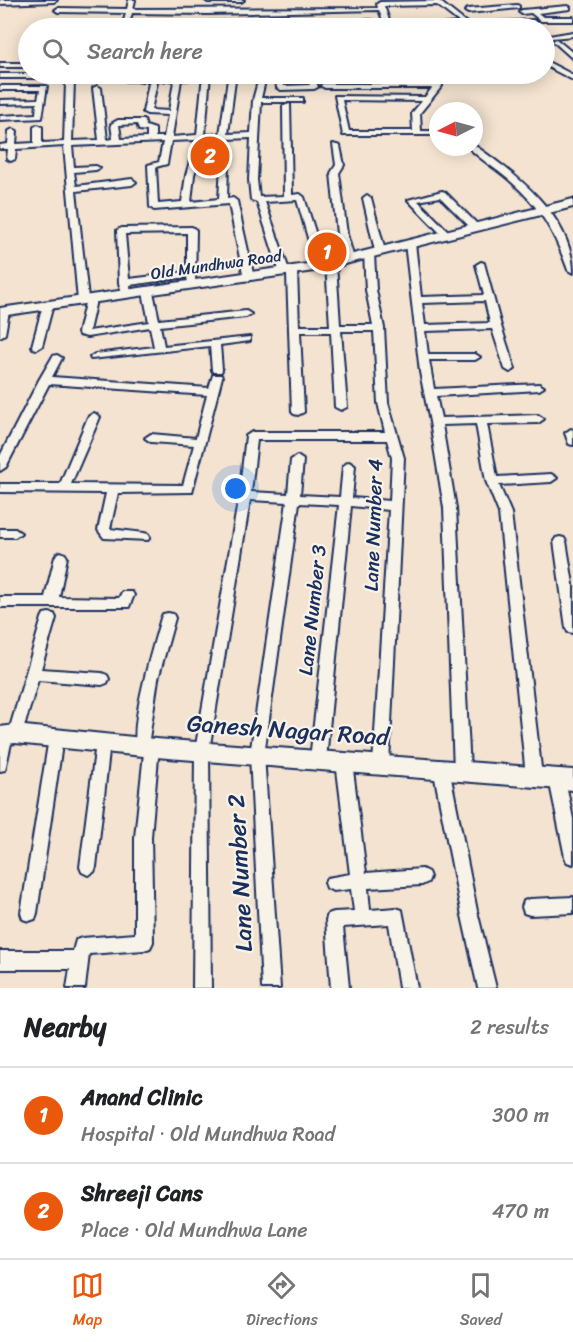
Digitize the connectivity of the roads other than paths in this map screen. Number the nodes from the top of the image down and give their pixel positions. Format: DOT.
graph roads {
  1 [pos="27,0"];
  2 [pos="54,0"];
  3 [pos="132,0"];
  4 [pos="182,0"];
  5 [pos="208,0"];
  6 [pos="242,0"];
  7 [pos="511,0"];
  8 [pos="557,0"];
  9 [pos="4,1"];
  10 [pos="520,9"];
  11 [pos="58,10"];
  12 [pos="89,10"];
  13 [pos="129,10"];
  14 [pos="570,10"];
  15 [pos="468,11"];
  16 [pos="531,11"];
  17 [pos="4,12"];
  18 [pos="180,12"];
  19 [pos="207,12"];
  20 [pos="85,18"];
  21 [pos="127,18"];
  22 [pos="207,18"];
  23 [pos="379,18"];
  24 [pos="385,18"];
  25 [pos="457,18"];
  26 [pos="528,18"];
  27 [pos="540,18"];
  28 [pos="555,19"];
  29 [pos="573,20"];
  30 [pos="555,22"];
  31 [pos="573,34"];
  32 [pos="555,38"];
  33 [pos="555,40"];
  34 [pos="555,42"];
  35 [pos="573,45"];
  36 [pos="573,57"];
  37 [pos="0,65"];
  38 [pos="18,65"];
  39 [pos="555,68"];
  40 [pos="0,76"];
  41 [pos="18,76"];
  42 [pos="573,78"];
  43 [pos="70,84"];
  44 [pos="156,84"];
  45 [pos="177,84"];
  46 [pos="205,84"];
  47 [pos="231,84"];
  48 [pos="261,84"];
  49 [pos="325,86"];
  50 [pos="438,86"];
  51 [pos="0,88"];
  52 [pos="97,88"];
  53 [pos="327,97"];
  54 [pos="339,97"];
  55 [pos="429,99"];
  56 [pos="257,100"];
  57 [pos="300,100"];
  58 [pos="40,101"];
  59 [pos="0,102"];
  60 [pos="287,105"];
  61 [pos="172,112"];
  62 [pos="0,118"];
  63 [pos="38,127"];
  64 [pos="13,131"];
  65 [pos="417,133"];
  66 [pos="429,133"];
  67 [pos="256,135"];
  68 [pos="201,136"];
  69 [pos="224,136"];
  70 [pos="167,138"];
  71 [pos="151,139"];
  72 [pos="117,140"];
  73 [pos="103,141"];
  74 [pos="68,142"];
  75 [pos="38,144"];
  76 [pos="12,146"];
  77 [pos="336,146"];
  78 [pos="0,147"];
  79 [pos="483,156"];
  80 [pos="11,159"];
  81 [pos="225,165"];
  82 [pos="96,168"];
  83 [pos="69,170"];
  84 [pos="132,182"];
  85 [pos="72,189"];
  86 [pos="288,198"];
  87 [pos="367,198"];
  88 [pos="260,200"];
  89 [pos="228,201"];
  90 [pos="573,203"];
  91 [pos="186,205"];
  92 [pos="544,209"];
  93 [pos="474,226"];
  94 [pos="446,234"];
  95 [pos="410,243"];
  96 [pos="374,252"];
  97 [pos="349,259"];
  98 [pos="326,265"];
  99 [pos="481,265"];
  100 [pos="573,270"];
  101 [pos="288,272"];
  102 [pos="249,278"];
  103 [pos="192,280"];
  104 [pos="125,289"];
  105 [pos="148,292"];
  106 [pos="490,298"];
  107 [pos="87,300"];
  108 [pos="418,300"];
  109 [pos="48,305"];
  110 [pos="2,312"];
  111 [pos="246,314"];
  112 [pos="153,324"];
  113 [pos="496,327"];
  114 [pos="379,328"];
  115 [pos="422,328"];
  116 [pos="294,329"];
  117 [pos="335,329"];
  118 [pos="0,334"];
  119 [pos="246,339"];
  120 [pos="215,342"];
  121 [pos="37,346"];
  122 [pos="160,349"];
  123 [pos="95,357"];
  124 [pos="424,357"];
  125 [pos="475,357"];
  126 [pos="57,358"];
  127 [pos="510,369"];
  128 [pos="44,380"];
  129 [pos="539,387"];
  130 [pos="212,392"];
  131 [pos="430,393"];
  132 [pos="341,407"];
  133 [pos="298,412"];
  134 [pos="94,417"];
  135 [pos="538,418"];
  136 [pos="481,421"];
  137 [pos="436,422"];
  138 [pos="392,436"];
  139 [pos="151,438"];
  140 [pos="200,442"];
  141 [pos="297,460"];
  142 [pos="349,466"];
  143 [pos="0,468"];
  144 [pos="551,478"];
  145 [pos="492,481"];
  146 [pos="0,488"];
  147 [pos="64,488"];
  148 [pos="113,489"];
  149 [pos="245,496"];
  150 [pos="294,499"];
  151 [pos="345,501"];
  152 [pos="395,506"];
  153 [pos="0,533"];
  154 [pos="15,533"];
  155 [pos="144,537"];
  156 [pos="560,541"];
  157 [pos="61,556"];
  158 [pos="127,595"];
  159 [pos="0,602"];
  160 [pos="51,602"];
  161 [pos="49,618"];
  162 [pos="168,618"];
  163 [pos="573,628"];
  164 [pos="32,674"];
  165 [pos="102,679"];
  166 [pos="7,735"];
  167 [pos="56,738"];
  168 [pos="103,743"];
  169 [pos="148,747"];
  170 [pos="202,752"];
  171 [pos="257,755"];
  172 [pos="318,759"];
  173 [pos="344,762"];
  174 [pos="381,764"];
  175 [pos="0,765"];
  176 [pos="452,769"];
  177 [pos="534,777"];
  178 [pos="565,779"];
  179 [pos="573,857"];
  180 [pos="88,867"];
  181 [pos="422,877"];
  182 [pos="359,880"];
  183 [pos="333,883"];
  184 [pos="573,905"];
  185 [pos="530,907"];
  186 [pos="29,913"];
  187 [pos="363,918"];
  188 [pos="0,960"];
  189 [pos="81,960"];
  190 [pos="76,988"];
  191 [pos="202,988"];
  192 [pos="271,988"];
  193 [pos="340,988"];
  194 [pos="408,988"];
  195 [pos="487,988"];
  1 -- 2 [label="street"];
  1 -- 9 [label="street"];
  3 -- 13 [label="street"];
  4 -- 18 [label="street"];
  5 -- 6 [label="street"];
  5 -- 19 [label="street"];
  7 -- 10 [label="street"];
  8 -- 14 [label="street"];
  9 -- 17 [label="street"];
  10 -- 15 [label="street"];
  10 -- 16 [label="street"];
  10 -- 26 [label="street"];
  11 -- 12 [label="street"];
  12 -- 13 [label="street"];
  12 -- 20 [label="street"];
  13 -- 18 [label="street"];
  13 -- 21 [label="street"];
  14 -- 16 [label="street"];
  16 -- 27 [label="street"];
  18 -- 19 [label="street"];
  19 -- 22 [label="street"];
  19 -- 23 [label="street"];
  24 -- 25 [label="street"];
  28 -- 29 [label="street"];
  29 -- 30 [label="street"];
  31 -- 32 [label="street"];
  33 -- 35 [label="street"];
  34 -- 36 [label="street"];
  37 -- 38 [label="street"];
  39 -- 42 [label="street"];
  40 -- 41 [label="street"];
  43 -- 74 [label="street"];
  44 -- 61 [label="street"];
  45 -- 61 [label="street"];
  46 -- 68 [label="street"];
  47 -- 69 [label="street"];
  48 -- 56 [label="street"];
  49 -- 50 [label="street"];
  50 -- 55 [label="street"];
  51 -- 58 [label="street"];
  52 -- 73 [label="street"];
  53 -- 54 [label="street"];
  54 -- 55 [label="street"];
  54 -- 65 [label="street"];
  55 -- 65 [label="street"];
  56 -- 57 [label="street"];
  56 -- 67 [label="street"];
  58 -- 59 [label="street"];
  58 -- 62 [label="street"];
  60 -- 86 [label="street"];
  61 -- 70 [label="street"];
  63 -- 75 [label="street"];
  64 -- 76 [label="street"];
  65 -- 66 [label="street"];
  67 -- 69 [label="street"];
  67 -- 88 [label="street"];
  68 -- 69 [label="street"];
  68 -- 70 [label="street"];
  68 -- 91 [label="street"];
  70 -- 71 [label="street"];
  70 -- 91 [label="street"];
  71 -- 72 [label="street"];
  71 -- 72 [label="street"];
  72 -- 73 [label="street"];
  73 -- 74 [label="street"];
  74 -- 75 [label="street"];
  74 -- 83 [label="street"];
  75 -- 76 [label="street"];
  76 -- 78 [label="street"];
  76 -- 80 [label="street"];
  77 -- 97 [label="street"];
  79 -- 92 [label="street"];
  81 -- 89 [label="street"];
  82 -- 83 [label="street"];
  83 -- 85 [label="street"];
  84 -- 85 [label="street"];
  85 -- 107 [label="street"];
  86 -- 88 [label="street"];
  86 -- 98 [label="street"];
  87 -- 96 [label="street, Lane Number 4"];
  88 -- 101 [label="street"];
  89 -- 91 [label="street"];
  89 -- 102 [label="street"];
  90 -- 92 [label="street, Old Mundhwa Road"];
  92 -- 93 [label="street, Old Mundhwa Road"];
  92 -- 100 [label="street"];
  93 -- 94 [label="street, Old Mundhwa Road"];
  93 -- 94 [label="street"];
  94 -- 95 [label="street, Old Mundhwa Road"];
  95 -- 96 [label="street, Old Mundhwa Road"];
  95 -- 108 [label="street"];
  96 -- 97 [label="street, Old Mundhwa Road"];
  96 -- 114 [label="street, Lane Number 4"];
  97 -- 98 [label="street, Old Mundhwa Road"];
  98 -- 101 [label="street, Old Mundhwa Road"];
  98 -- 117 [label="street"];
  99 -- 106 [label="street"];
  101 -- 102 [label="street, Old Mundhwa Road"];
  101 -- 116 [label="street"];
  102 -- 103 [label="street, Old Mundhwa Road"];
  103 -- 104 [label="street"];
  103 -- 104 [label="street"];
  103 -- 105 [label="street, Old Mundhwa Road"];
  104 -- 105 [label="street, Old Mundhwa Road"];
  104 -- 107 [label="street, Old Mundhwa Road"];
  105 -- 112 [label="street"];
  106 -- 108 [label="street"];
  106 -- 113 [label="street"];
  107 -- 109 [label="street, Old Mundhwa Road"];
  107 -- 112 [label="street"];
  108 -- 115 [label="street"];
  109 -- 110 [label="street, Old Mundhwa Road"];
  109 -- 121 [label="street"];
  110 -- 118 [label="street"];
  111 -- 112 [label="street"];
  112 -- 122 [label="street"];
  113 -- 115 [label="street"];
  113 -- 127 [label="street"];
  114 -- 117 [label="street"];
  114 -- 138 [label="street, Lane Number 4"];
  115 -- 124 [label="street"];
  116 -- 117 [label="street"];
  116 -- 133 [label="street"];
  117 -- 132 [label="street"];
  119 -- 120 [label="street"];
  120 -- 122 [label="street"];
  120 -- 130 [label="street"];
  122 -- 123 [label="street"];
  124 -- 125 [label="street"];
  124 -- 131 [label="street"];
  126 -- 128 [label="street"];
  128 -- 130 [label="street"];
  128 -- 143 [label="street"];
  129 -- 131 [label="street"];
  130 -- 140 [label="street"];
  131 -- 137 [label="street"];
  134 -- 147 [label="street"];
  135 -- 136 [label="street"];
  136 -- 137 [label="street"];
  136 -- 145 [label="street"];
  137 -- 176 [label="street"];
  138 -- 149 [label="street"];
  138 -- 152 [label="street, Lane Number 4"];
  139 -- 140 [label="street"];
  140 -- 148 [label="street"];
  141 -- 150 [label="street, Lane Number 2"];
  142 -- 151 [label="street, Lane Number 3"];
  144 -- 145 [label="street"];
  145 -- 177 [label="street"];
  146 -- 147 [label="street"];
  147 -- 148 [label="street"];
  148 -- 155 [label="street"];
  149 -- 150 [label="street"];
  149 -- 170 [label="street"];
  150 -- 151 [label="street"];
  150 -- 171 [label="street, Lane Number 2"];
  151 -- 152 [label="street"];
  151 -- 172 [label="street, Lane Number 3"];
  152 -- 174 [label="street, Lane Number 4"];
  153 -- 154 [label="street"];
  156 -- 163 [label="street"];
  157 -- 160 [label="street"];
  158 -- 160 [label="street"];
  159 -- 160 [label="street"];
  161 -- 164 [label="street"];
  162 -- 169 [label="street"];
  164 -- 165 [label="street"];
  164 -- 166 [label="street"];
  166 -- 167 [label="street, Ganesh Nagar Road"];
  166 -- 175 [label="street"];
  167 -- 168 [label="street, Ganesh Nagar Road"];
  167 -- 186 [label="street"];
  168 -- 169 [label="street, Ganesh Nagar Road"];
  168 -- 180 [label="street"];
  169 -- 170 [label="street, Ganesh Nagar Road"];
  169 -- 189 [label="street"];
  170 -- 171 [label="street, Ganesh Nagar Road"];
  170 -- 191 [label="street"];
  171 -- 172 [label="street, Ganesh Nagar Road"];
  171 -- 192 [label="street, Lane Number 2"];
  172 -- 173 [label="street, Ganesh Nagar Road"];
  173 -- 174 [label="street, Ganesh Nagar Road"];
  173 -- 182 [label="street"];
  174 -- 176 [label="street, Ganesh Nagar Road"];
  176 -- 177 [label="street, Ganesh Nagar Road"];
  176 -- 195 [label="street"];
  177 -- 178 [label="street, Ganesh Nagar Road"];
  178 -- 179 [label="street"];
  181 -- 182 [label="street"];
  182 -- 183 [label="street"];
  182 -- 187 [label="street"];
  184 -- 185 [label="street"];
  187 -- 193 [label="street"];
  187 -- 194 [label="street"];
  188 -- 189 [label="street"];
  189 -- 190 [label="street"];
}
